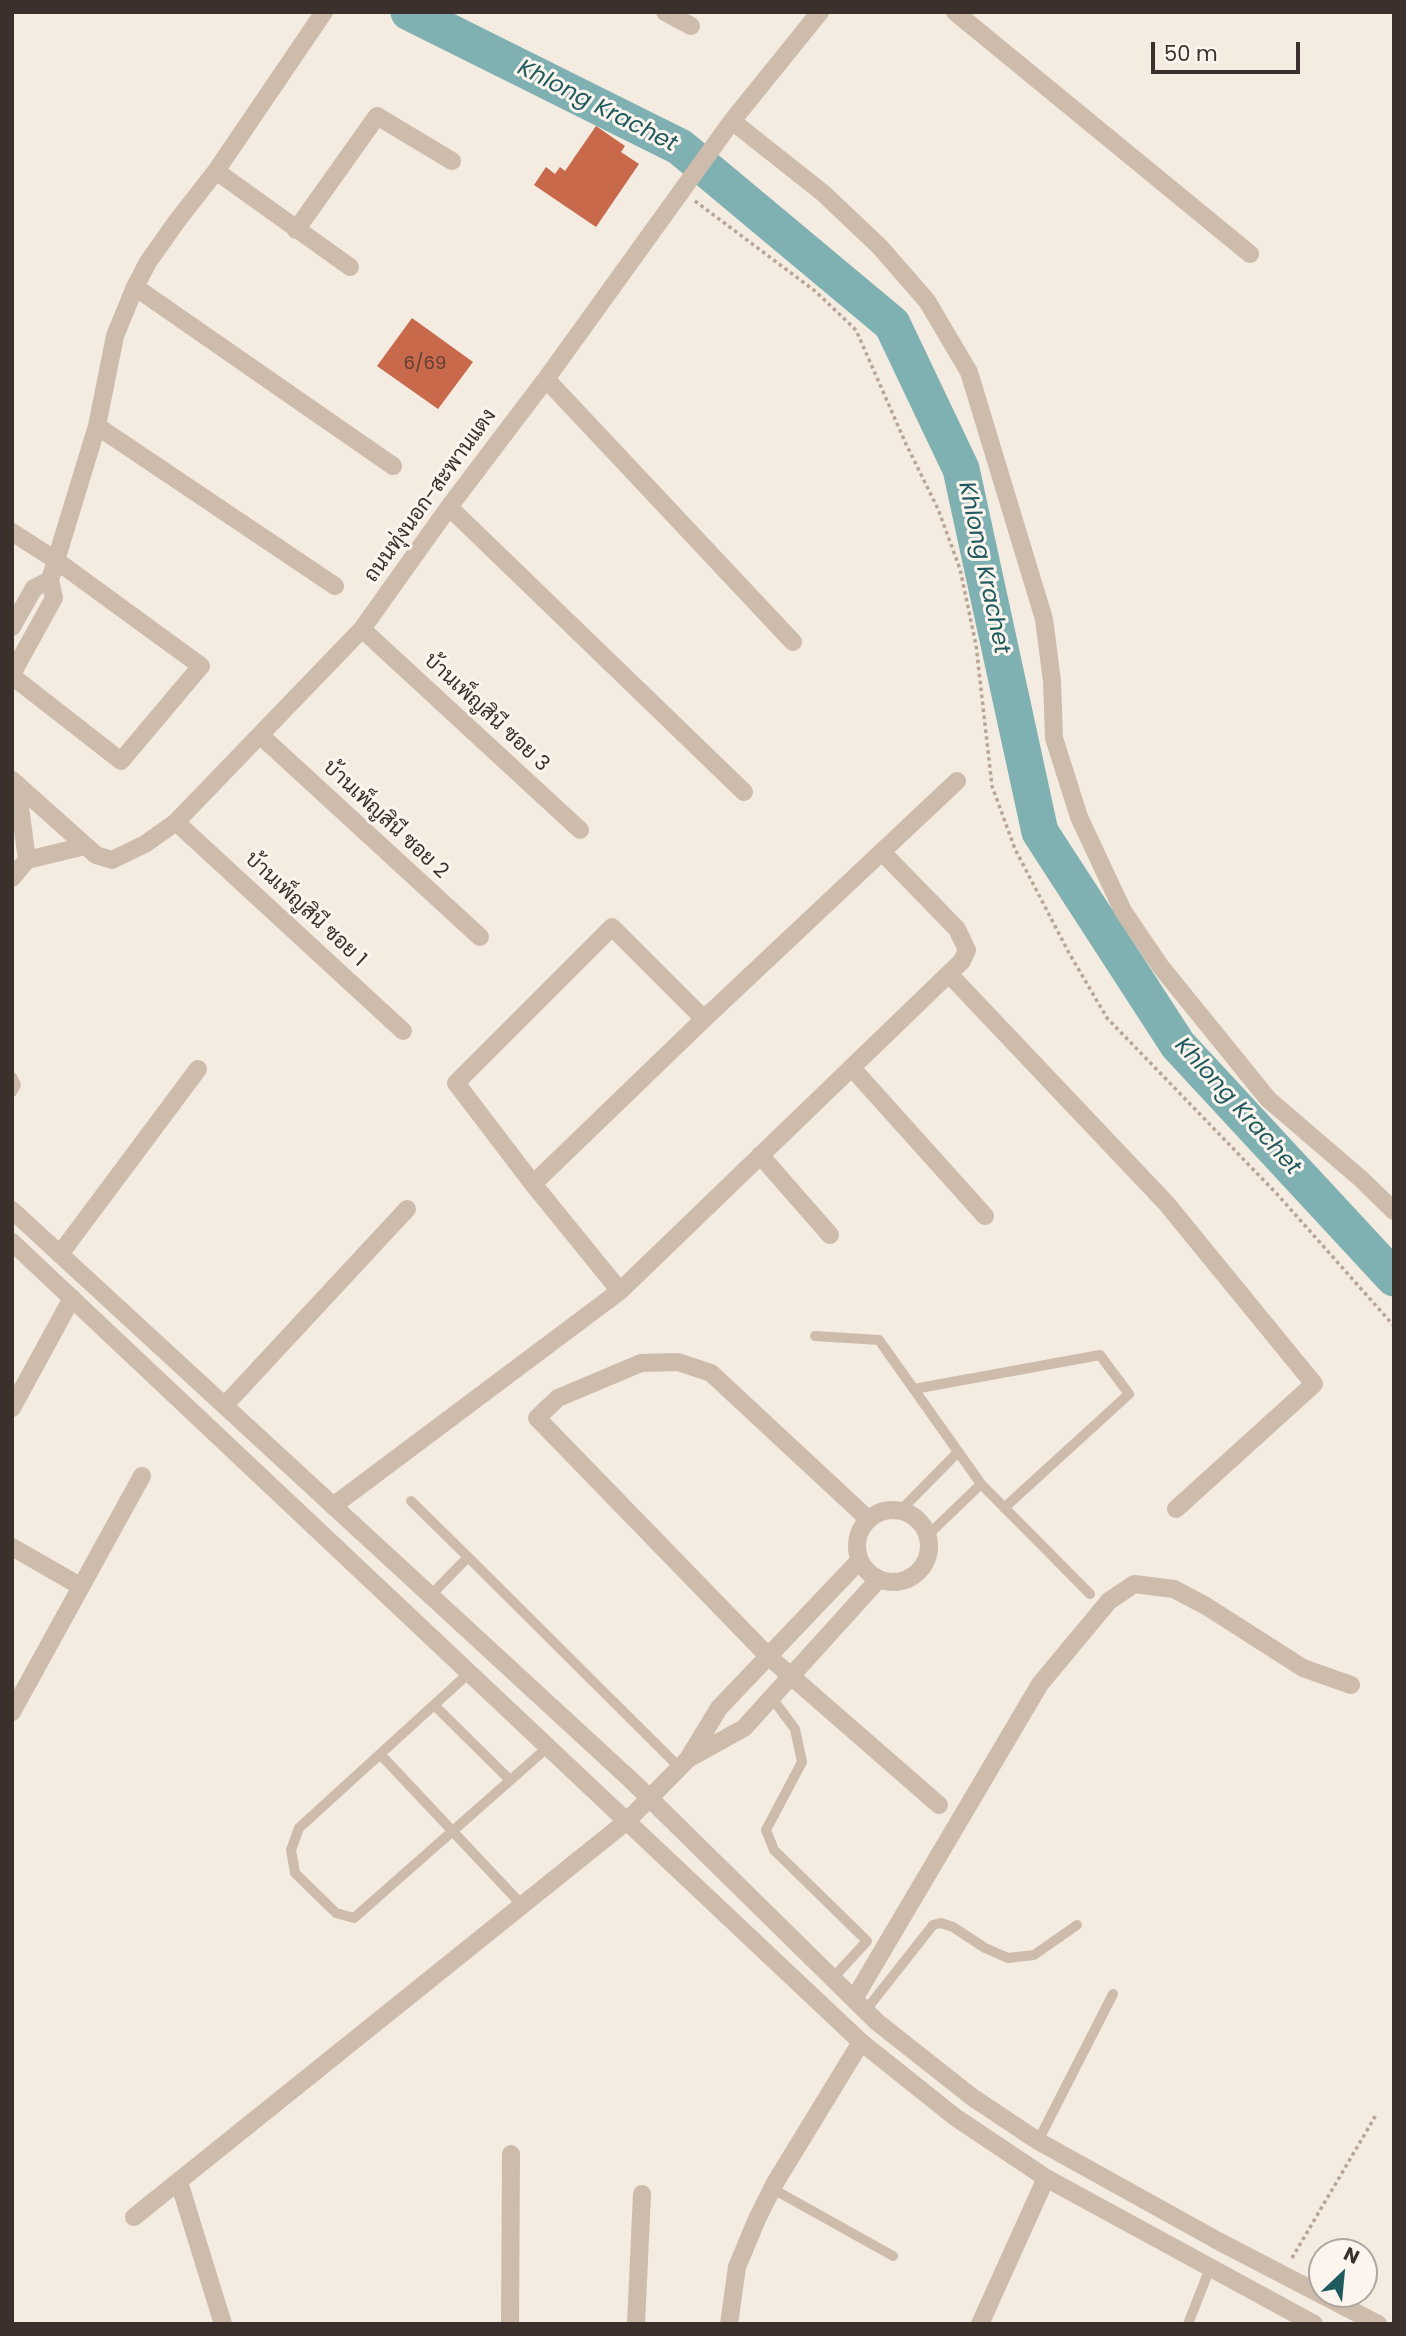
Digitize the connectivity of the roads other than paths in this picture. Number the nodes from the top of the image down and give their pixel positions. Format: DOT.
graph roads {
  1 [pos="324,12"];
  2 [pos="665,12"];
  3 [pos="820,12"];
  4 [pos="955,12"];
  5 [pos="691,26"];
  6 [pos="727,128"];
  7 [pos="452,161"];
  8 [pos="216,172"];
  9 [pos="296,230"];
  10 [pos="1250,254"];
  11 [pos="350,267"];
  12 [pos="135,287"];
  13 [pos="546,379"];
  14 [pos="97,426"];
  15 [pos="393,466"];
  16 [pos="449,507"];
  17 [pos="12,532"];
  18 [pos="57,561"];
  19 [pos="50,580"];
  20 [pos="335,586"];
  21 [pos="12,627"];
  22 [pos="362,629"];
  23 [pos="793,642"];
  24 [pos="12,675"];
  25 [pos="260,735"];
  26 [pos="957,781"];
  27 [pos="15,782"];
  28 [pos="744,792"];
  29 [pos="176,822"];
  30 [pos="580,830"];
  31 [pos="85,846"];
  32 [pos="882,852"];
  33 [pos="27,860"];
  34 [pos="12,878"];
  35 [pos="480,937"];
  36 [pos="949,974"];
  37 [pos="704,1019"];
  38 [pos="403,1031"];
  39 [pos="852,1068"];
  40 [pos="198,1069"];
  41 [pos="12,1077"];
  42 [pos="12,1092"];
  43 [pos="760,1155"];
  44 [pos="533,1184"];
  45 [pos="407,1209"];
  46 [pos="12,1210"];
  47 [pos="1394,1211"];
  48 [pos="985,1216"];
  49 [pos="830,1235"];
  50 [pos="12,1242"];
  51 [pos="60,1254"];
  52 [pos="620,1291"];
  53 [pos="72,1298"];
  54 [pos="815,1336"];
  55 [pos="914,1389"];
  56 [pos="225,1405"];
  57 [pos="12,1408"];
  58 [pos="958,1452"];
  59 [pos="142,1476"];
  60 [pos="981,1484"];
  61 [pos="411,1501"];
  62 [pos="333,1506"];
  63 [pos="1004,1508"];
  64 [pos="1176,1509"];
  65 [pos="901,1510"];
  66 [pos="868,1519"];
  67 [pos="928,1535"];
  68 [pos="12,1547"];
  69 [pos="468,1558"];
  70 [pos="859,1561"];
  71 [pos="878,1580"];
  72 [pos="80,1586"];
  73 [pos="1090,1594"];
  74 [pos="430,1596"];
  75 [pos="768,1656"];
  76 [pos="469,1673"];
  77 [pos="792,1676"];
  78 [pos="1351,1685"];
  79 [pos="772,1698"];
  80 [pos="434,1705"];
  81 [pos="12,1712"];
  82 [pos="548,1747"];
  83 [pos="380,1754"];
  84 [pos="683,1763"];
  85 [pos="510,1780"];
  86 [pos="650,1798"];
  87 [pos="939,1805"];
  88 [pos="627,1821"];
  89 [pos="452,1831"];
  90 [pos="522,1905"];
  91 [pos="1077,1925"];
  92 [pos="833,1978"];
  93 [pos="1114,1994"];
  94 [pos="860,2004"];
  95 [pos="861,2042"];
  96 [pos="1038,2141"];
  97 [pos="510,2154"];
  98 [pos="1046,2178"];
  99 [pos="178,2182"];
  100 [pos="773,2189"];
  101 [pos="642,2193"];
  102 [pos="134,2217"];
  103 [pos="1226,2245"];
  104 [pos="893,2256"];
  105 [pos="1212,2269"];
  106 [pos="223,2324"];
  107 [pos="510,2324"];
  108 [pos="636,2324"];
  109 [pos="729,2324"];
  110 [pos="980,2324"];
  111 [pos="1188,2324"];
  112 [pos="1314,2324"];
  113 [pos="1378,2324"];
  1 -- 8 [label="street"];
  2 -- 5 [label="street"];
  3 -- 6 [label="street, ถนนทุ่งนอก-สะพานแตง"];
  4 -- 10 [label="street"];
  6 -- 13 [label="street, ถนนทุ่งนอก-สะพานแตง"];
  6 -- 47 [label="street"];
  7 -- 9 [label="street"];
  8 -- 9 [label="street"];
  8 -- 12 [label="street"];
  9 -- 11 [label="street"];
  12 -- 14 [label="street"];
  12 -- 15 [label="street"];
  13 -- 16 [label="street, ถนนทุ่งนอก-สะพานแตง"];
  13 -- 23 [label="street"];
  14 -- 18 [label="street"];
  14 -- 20 [label="street"];
  16 -- 22 [label="street, ถนนทุ่งนอก-สะพานแตง"];
  16 -- 28 [label="street"];
  17 -- 18 [label="street"];
  18 -- 19 [label="street"];
  18 -- 24 [label="street"];
  19 -- 21 [label="street"];
  19 -- 24 [label="street"];
  22 -- 25 [label="street, ถนนทุ่งนอก-สะพานแตง"];
  22 -- 30 [label="street, บ้านเพ็ญสินี ซอย 3"];
  25 -- 29 [label="street, ถนนทุ่งนอก-สะพานแตง"];
  25 -- 35 [label="street, บ้านเพ็ญสินี ซอย 2"];
  26 -- 32 [label="street"];
  27 -- 31 [label="street, ถนนทุ่งนอก-สะพานแตง"];
  27 -- 33 [label="street"];
  29 -- 31 [label="street, ถนนทุ่งนอก-สะพานแตง"];
  29 -- 38 [label="street, บ้านเพ็ญสินี ซอย 1"];
  31 -- 33 [label="street"];
  32 -- 36 [label="street"];
  32 -- 37 [label="street"];
  33 -- 34 [label="street"];
  36 -- 39 [label="street"];
  36 -- 64 [label="street"];
  37 -- 44 [label="street"];
  37 -- 44 [label="street"];
  39 -- 43 [label="street"];
  39 -- 48 [label="street"];
  40 -- 51 [label="street"];
  41 -- 42 [label="lane"];
  43 -- 49 [label="street"];
  43 -- 52 [label="street"];
  44 -- 52 [label="street"];
  45 -- 56 [label="street"];
  46 -- 51 [label="street"];
  50 -- 53 [label="street"];
  51 -- 56 [label="street"];
  52 -- 62 [label="street"];
  53 -- 57 [label="street"];
  53 -- 76 [label="street"];
  54 -- 55 [label="lane"];
  55 -- 58 [label="lane"];
  55 -- 63 [label="lane"];
  56 -- 62 [label="street"];
  58 -- 60 [label="lane"];
  58 -- 65 [label="lane"];
  59 -- 72 [label="street"];
  60 -- 63 [label="lane"];
  60 -- 67 [label="lane"];
  61 -- 69 [label="lane"];
  62 -- 74 [label="street"];
  63 -- 73 [label="lane"];
  65 -- 66 [label="street"];
  65 -- 67 [label="street"];
  66 -- 70 [label="street"];
  66 -- 75 [label="street"];
  67 -- 71 [label="street"];
  68 -- 72 [label="street"];
  69 -- 74 [label="lane"];
  69 -- 84 [label="lane"];
  70 -- 71 [label="street"];
  70 -- 75 [label="street"];
  71 -- 77 [label="street"];
  72 -- 81 [label="street"];
  74 -- 86 [label="street"];
  75 -- 77 [label="street"];
  75 -- 84 [label="street"];
  76 -- 80 [label="lane"];
  76 -- 82 [label="street"];
  77 -- 79 [label="street"];
  77 -- 87 [label="street"];
  78 -- 94 [label="street"];
  79 -- 84 [label="street"];
  79 -- 92 [label="lane"];
  80 -- 83 [label="lane"];
  80 -- 85 [label="lane"];
  82 -- 85 [label="lane"];
  82 -- 88 [label="street"];
  83 -- 89 [label="lane"];
  83 -- 89 [label="lane"];
  84 -- 86 [label="street"];
  85 -- 89 [label="lane"];
  86 -- 88 [label="street"];
  86 -- 92 [label="street"];
  88 -- 90 [label="street"];
  88 -- 95 [label="street"];
  89 -- 90 [label="lane"];
  90 -- 99 [label="street"];
  91 -- 94 [label="lane"];
  92 -- 94 [label="street"];
  93 -- 96 [label="lane"];
  94 -- 96 [label="street"];
  95 -- 98 [label="street"];
  95 -- 100 [label="street"];
  96 -- 103 [label="street"];
  97 -- 107 [label="street"];
  98 -- 105 [label="street"];
  98 -- 110 [label="street"];
  99 -- 102 [label="street"];
  99 -- 106 [label="street"];
  100 -- 104 [label="lane"];
  100 -- 109 [label="street"];
  101 -- 108 [label="street"];
  103 -- 105 [label="street"];
  103 -- 113 [label="street"];
  105 -- 111 [label="lane"];
  105 -- 112 [label="street"];
}
